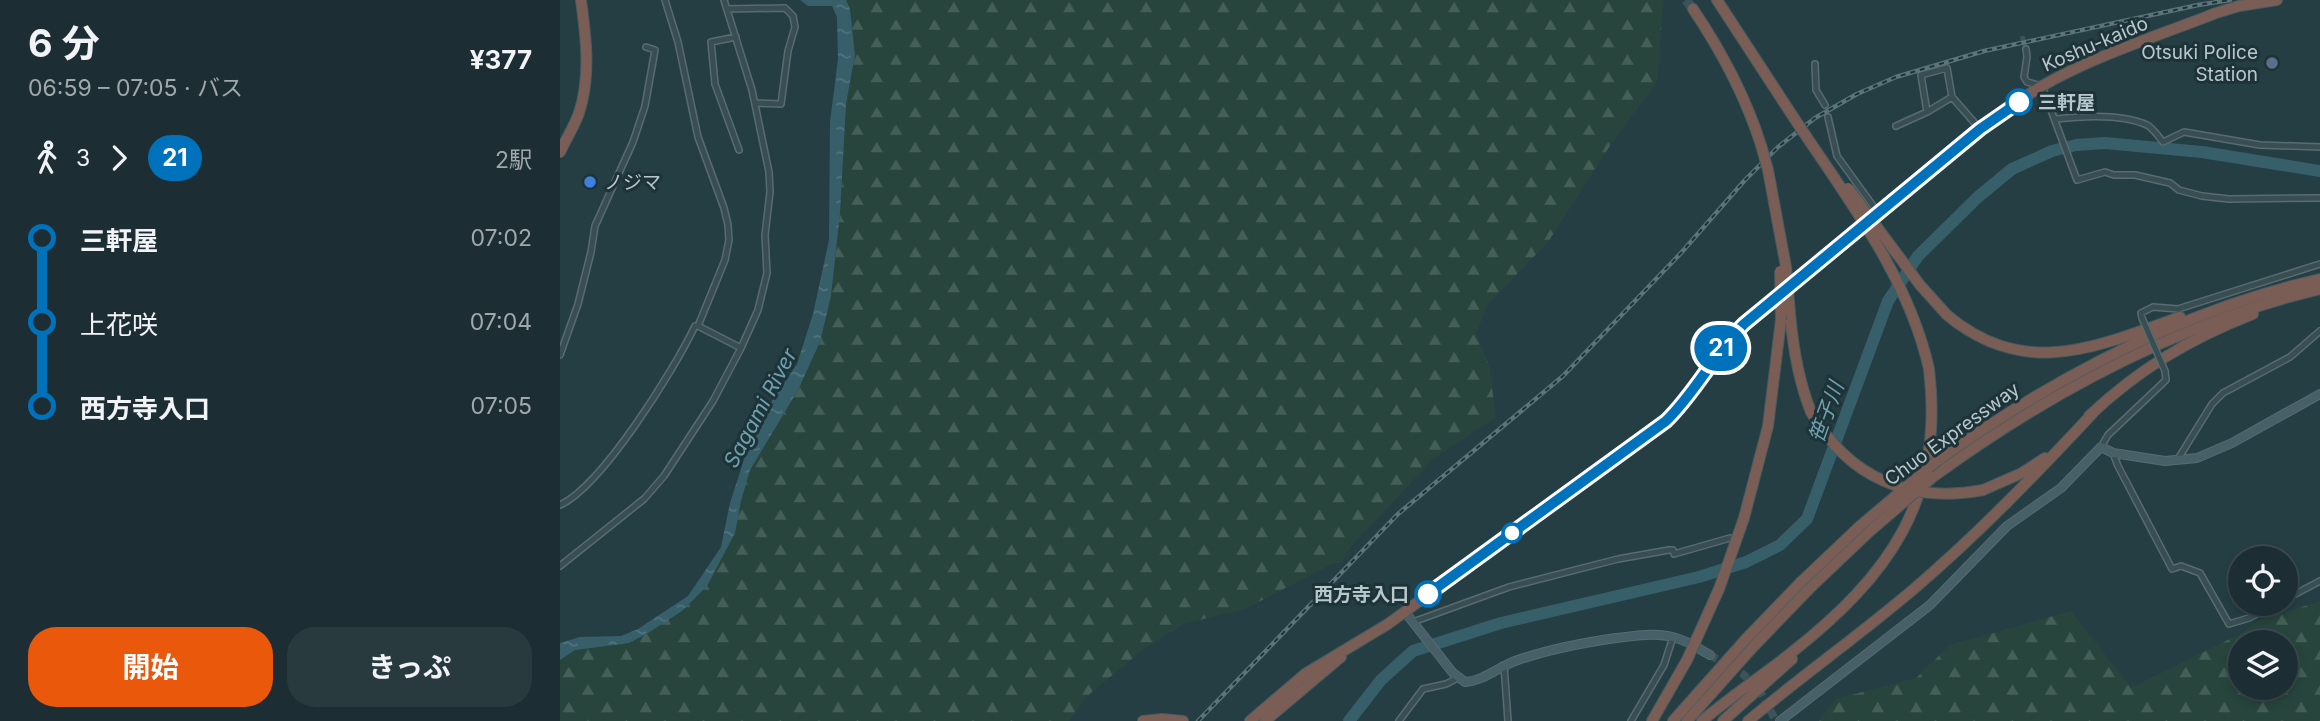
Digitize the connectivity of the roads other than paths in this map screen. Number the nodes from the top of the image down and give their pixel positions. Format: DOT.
graph roads {
  1 [pos="581,0"];
  2 [pos="665,0"];
  3 [pos="724,0"];
  4 [pos="1717,0"];
  5 [pos="2277,0"];
  6 [pos="727,9"];
  7 [pos="1693,9"];
  8 [pos="736,37"];
  9 [pos="646,47"];
  10 [pos="2026,49"];
  11 [pos="1815,64"];
  12 [pos="2042,86"];
  13 [pos="1952,97"];
  14 [pos="755,103"];
  15 [pos="1825,105"];
  16 [pos="1927,112"];
  17 [pos="1828,117"];
  18 [pos="1795,118"];
  19 [pos="2056,119"];
  20 [pos="1896,126"];
  21 [pos="1980,129"];
  22 [pos="2320,147"];
  23 [pos="739,150"];
  24 [pos="560,152"];
  25 [pos="2320,198"];
  26 [pos="1879,214"];
  27 [pos="2320,264"];
  28 [pos="1783,269"];
  29 [pos="2320,277"];
  30 [pos="2320,290"];
  31 [pos="698,326"];
  32 [pos="2320,331"];
  33 [pos="741,348"];
  34 [pos="560,355"];
  35 [pos="2320,394"];
  36 [pos="2093,413"];
  37 [pos="2101,447"];
  38 [pos="2113,453"];
  39 [pos="2177,461"];
  40 [pos="560,505"];
  41 [pos="1730,538"];
  42 [pos="560,566"];
  43 [pos="2320,581"];
  44 [pos="1867,584"];
  45 [pos="1805,586"];
  46 [pos="2298,593"];
  47 [pos="1405,612"];
  48 [pos="2253,616"];
  49 [pos="1413,622"];
  50 [pos="1673,637"];
  51 [pos="1367,638"];
  52 [pos="1710,655"];
  53 [pos="1504,665"];
  54 [pos="1455,676"];
  55 [pos="1300,691"];
  56 [pos="1183,720"];
  57 [pos="1250,720"];
  58 [pos="1143,721"];
  59 [pos="1265,721"];
  60 [pos="1271,721"];
  61 [pos="1399,721"];
  62 [pos="1508,721"];
  63 [pos="1631,721"];
  64 [pos="1652,721"];
  65 [pos="1672,721"];
  66 [pos="1686,721"];
  67 [pos="1702,721"];
  68 [pos="1723,721"];
  69 [pos="1748,721"];
  70 [pos="1780,721"];
  1 -- 24 [label="highway"];
  2 -- 31 [label="street"];
  3 -- 6 [label="street"];
  4 -- 18 [label="highway"];
  5 -- 12 [label="highway, Koshu-kaido"];
  6 -- 8 [label="street"];
  6 -- 14 [label="street"];
  7 -- 28 [label="highway, bridge"];
  8 -- 14 [label="street"];
  8 -- 23 [label="street"];
  9 -- 34 [label="street"];
  10 -- 12 [label="street"];
  11 -- 15 [label="street"];
  12 -- 19 [label="street"];
  12 -- 21 [label="highway, Koshu-kaido"];
  13 -- 16 [label="street"];
  13 -- 16 [label="street"];
  13 -- 21 [label="street"];
  14 -- 33 [label="street"];
  16 -- 20 [label="street"];
  17 -- 26 [label="street"];
  18 -- 29 [label="highway, bridge"];
  18 -- 44 [label="highway, bridge"];
  19 -- 22 [label="street"];
  19 -- 25 [label="street"];
  21 -- 26 [label="highway, Koshu-kaido"];
  26 -- 47 [label="highway, Koshu-kaido"];
  27 -- 37 [label="street, bridge"];
  28 -- 36 [label="highway, bridge"];
  28 -- 64 [label="highway, bridge"];
  29 -- 45 [label="highway, Chuo Expressway, bridge"];
  30 -- 36 [label="highway"];
  30 -- 45 [label="highway, Chuo Expressway, bridge"];
  31 -- 33 [label="street"];
  31 -- 40 [label="street"];
  32 -- 39 [label="street"];
  33 -- 42 [label="street"];
  35 -- 39 [label="street"];
  36 -- 69 [label="highway"];
  37 -- 38 [label="street"];
  37 -- 70 [label="street"];
  38 -- 39 [label="street"];
  38 -- 48 [label="street"];
  41 -- 49 [label="street"];
  43 -- 46 [label="street"];
  44 -- 67 [label="highway"];
  44 -- 68 [label="highway"];
  45 -- 65 [label="highway, Chuo Expressway"];
  45 -- 66 [label="highway, Chuo Expressway"];
  47 -- 49 [label="street"];
  47 -- 51 [label="highway, Koshu-kaido"];
  49 -- 54 [label="street"];
  50 -- 52 [label="street"];
  50 -- 53 [label="street"];
  50 -- 63 [label="street"];
  51 -- 55 [label="highway, Koshu-kaido"];
  51 -- 57 [label="highway, Koshu-kaido"];
  53 -- 54 [label="street"];
  53 -- 62 [label="street"];
  54 -- 61 [label="street"];
  55 -- 59 [label="highway, Koshu-kaido"];
  55 -- 60 [label="highway"];
  56 -- 58 [label="highway"];
}
